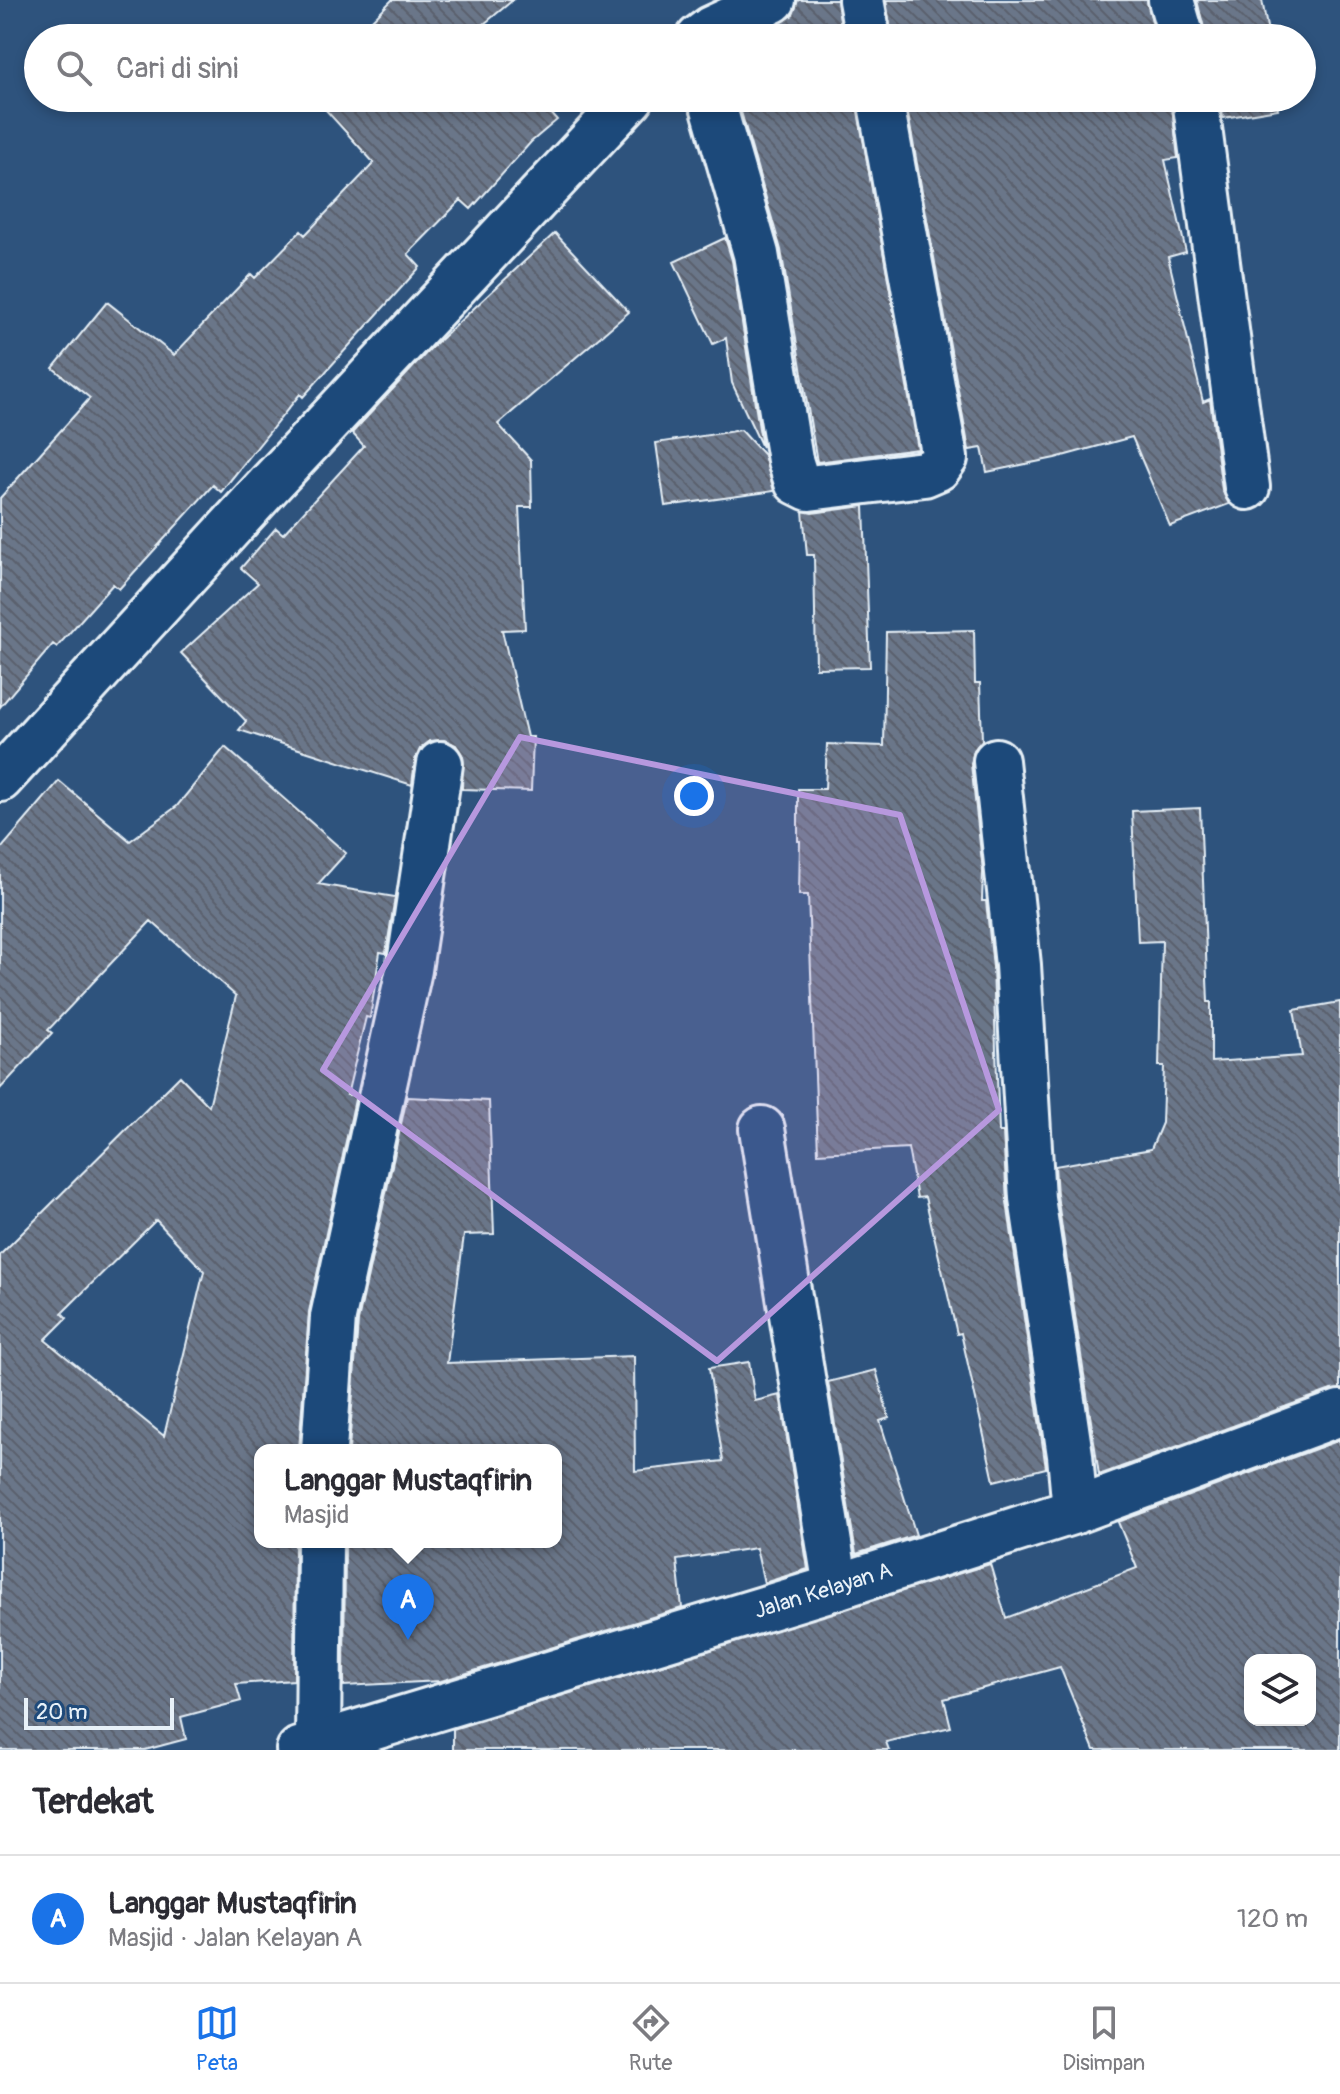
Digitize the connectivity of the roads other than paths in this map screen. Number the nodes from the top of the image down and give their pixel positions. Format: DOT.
graph roads {
  1 [pos="861,0"];
  2 [pos="1171,0"];
  3 [pos="749,4"];
  4 [pos="720,24"];
  5 [pos="865,24"];
  6 [pos="1178,24"];
  7 [pos="618,112"];
  8 [pos="715,112"];
  9 [pos="883,112"];
  10 [pos="1197,112"];
  11 [pos="1247,487"];
  12 [pos="996,761"];
  13 [pos="440,764"];
  14 [pos="0,779"];
  15 [pos="762,1129"];
  16 [pos="1340,1413"];
  17 [pos="324,1444"];
  18 [pos="1075,1511"];
  19 [pos="320,1548"];
  20 [pos="836,1587"];
  21 [pos="308,1746"];
  1 -- 5 [label="street"];
  2 -- 6 [label="street"];
  3 -- 4 [label="street"];
  7 -- 14 [label="street"];
  8 -- 9 [label="street"];
  10 -- 11 [label="street"];
  12 -- 18 [label="street"];
  13 -- 17 [label="street"];
  15 -- 20 [label="street"];
  16 -- 18 [label="street, Jalan Kelayan A"];
  18 -- 20 [label="street, Jalan Kelayan A"];
  19 -- 21 [label="street"];
  20 -- 21 [label="street, Jalan Kelayan A"];
}
